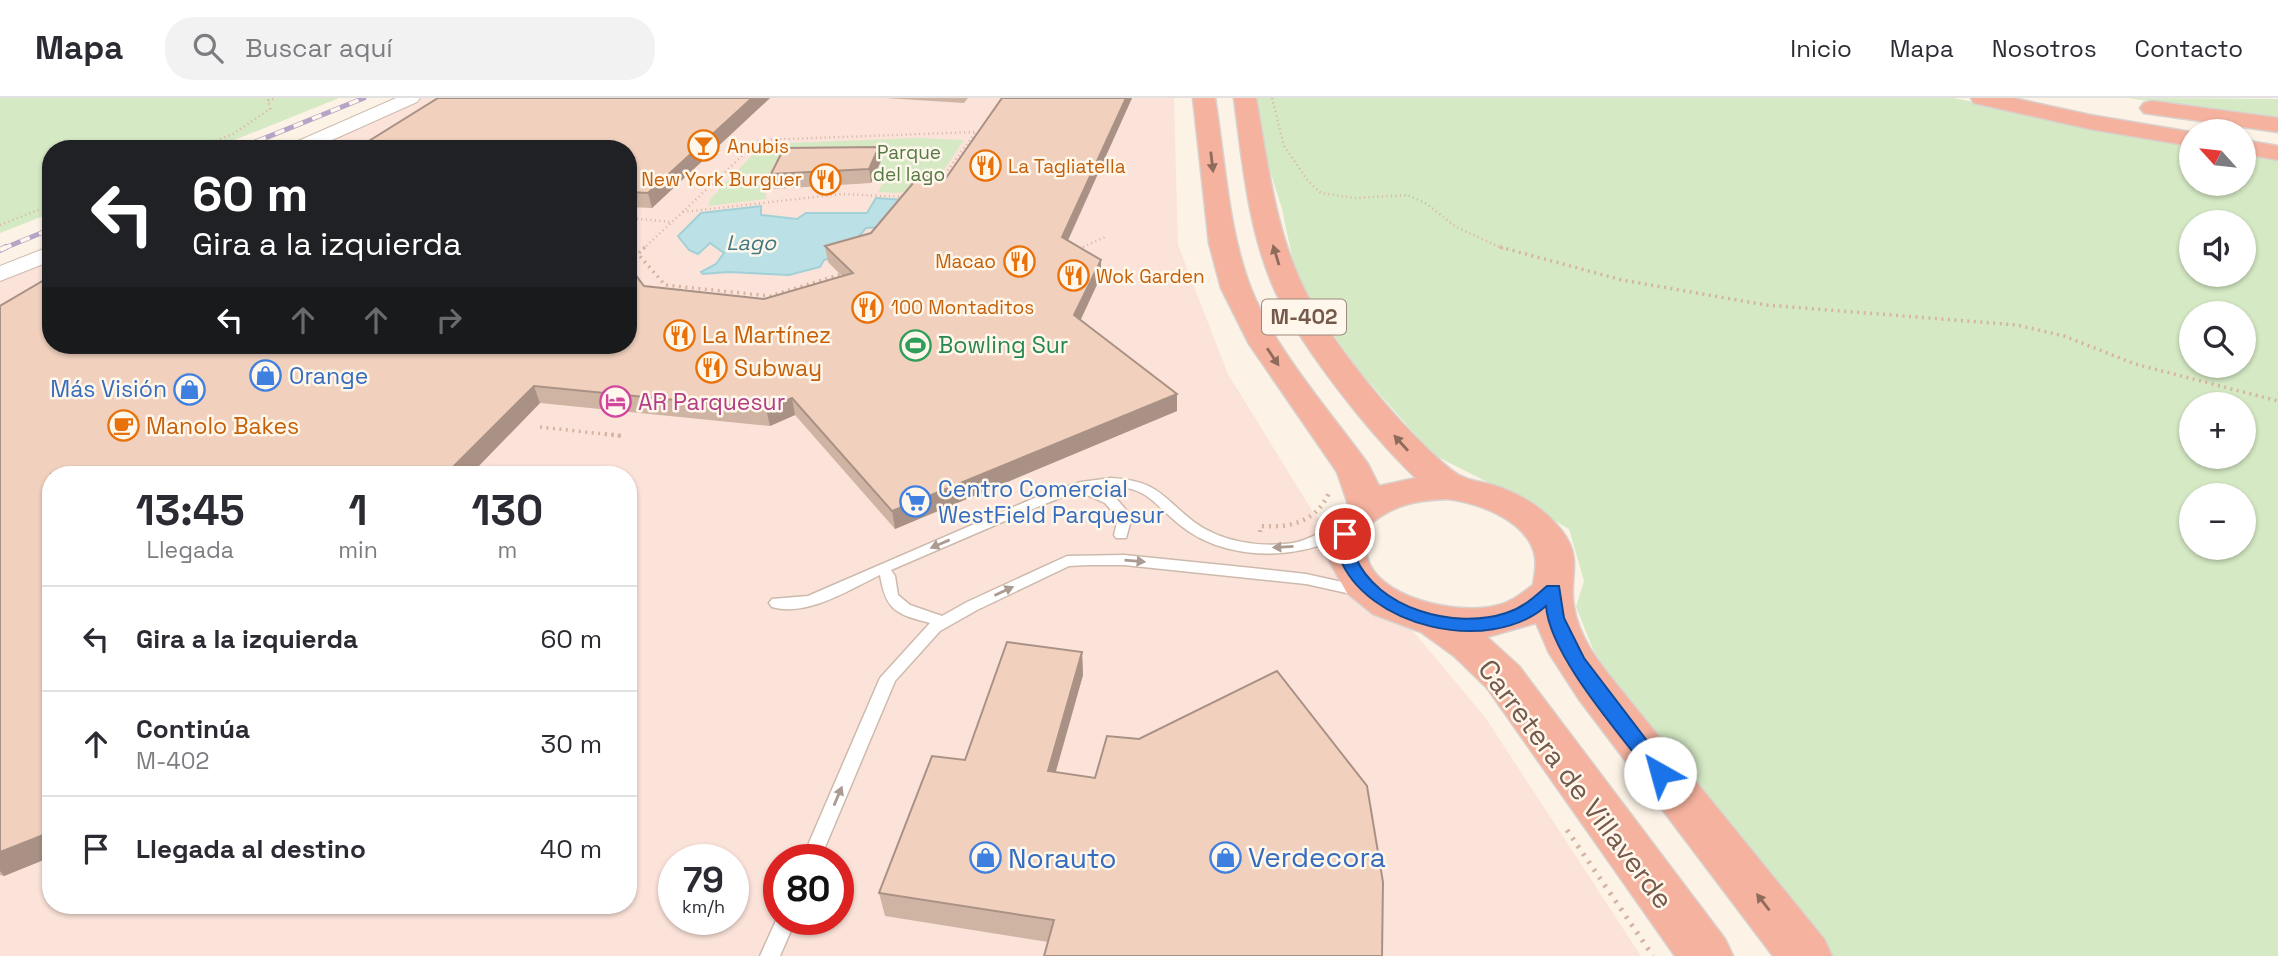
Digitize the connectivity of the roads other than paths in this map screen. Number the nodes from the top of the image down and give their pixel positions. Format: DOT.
graph roads {
  1 [pos="1204,98"];
  2 [pos="1245,98"];
  3 [pos="1982,98"];
  4 [pos="1989,98"];
  5 [pos="416,99"];
  6 [pos="2133,105"];
  7 [pos="2278,125"];
  8 [pos="2179,130"];
  9 [pos="2179,137"];
  10 [pos="317,140"];
  11 [pos="2256,141"];
  12 [pos="2278,144"];
  13 [pos="2256,149"];
  14 [pos="2278,153"];
  15 [pos="42,257"];
  16 [pos="0,274"];
  17 [pos="1080,487"];
  18 [pos="1452,489"];
  19 [pos="1357,515"];
  20 [pos="1121,535"];
  21 [pos="882,568"];
  22 [pos="1553,590"];
  23 [pos="1375,595"];
  24 [pos="776,603"];
  25 [pos="944,622"];
  26 [pos="1436,622"];
  27 [pos="817,844"];
  28 [pos="778,935"];
  29 [pos="771,951"];
  30 [pos="1706,956"];
  31 [pos="1805,956"];
  1 -- 19 [label="highway, M-402, one-way"];
  18 -- 2 [label="highway, M-402, one-way"];
  3 -- 9 [label="highway"];
  4 -- 8 [label="highway"];
  5 -- 10 [label="street"];
  6 -- 7 [label="highway"];
  11 -- 12 [label="highway"];
  13 -- 14 [label="highway"];
  15 -- 16 [label="street"];
  19 -- 17 [label="lane, one-way"];
  17 -- 20 [label="lane"];
  17 -- 21 [label="lane, one-way"];
  18 -- 19 [label="highway"];
  18 -- 22 [label="highway"];
  19 -- 23 [label="highway"];
  21 -- 24 [label="lane"];
  21 -- 25 [label="lane"];
  22 -- 26 [label="highway"];
  31 -- 22 [label="highway, one-way"];
  25 -- 23 [label="lane, one-way"];
  23 -- 26 [label="highway"];
  27 -- 25 [label="lane, one-way"];
  26 -- 30 [label="highway, Carretera de Villaverde"];
  28 -- 29 [label="lane"];
}
